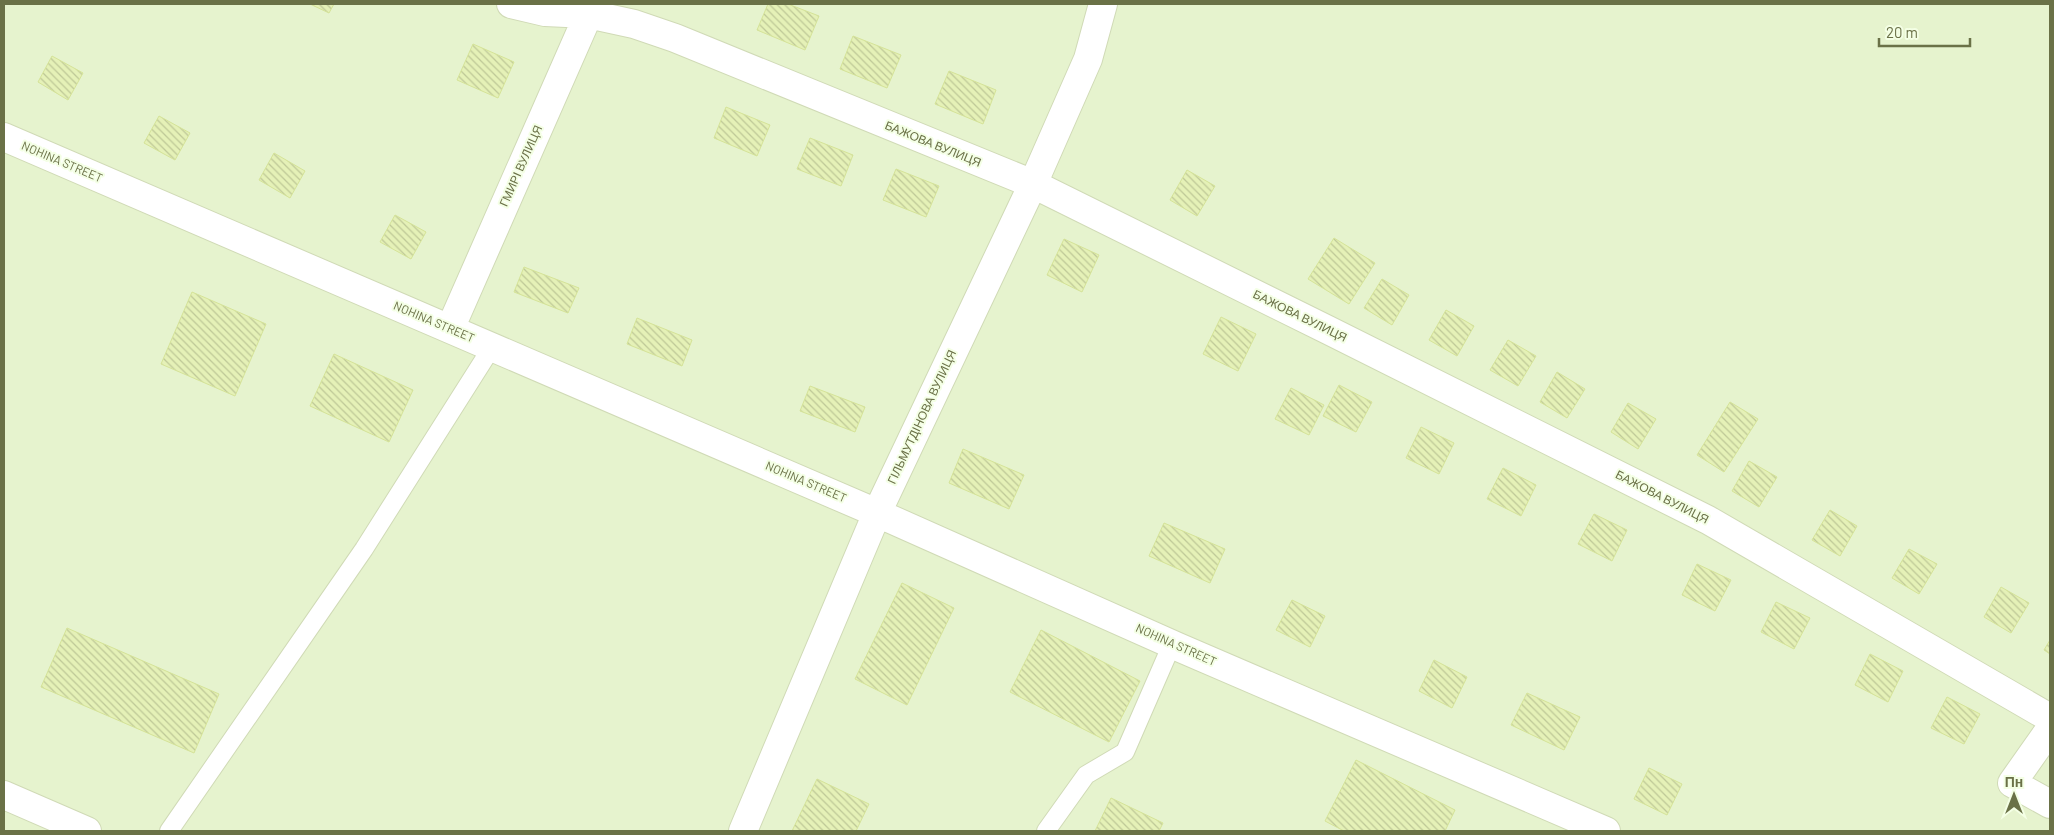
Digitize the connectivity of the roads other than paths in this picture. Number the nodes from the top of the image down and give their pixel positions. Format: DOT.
graph roads {
  1 [pos="511,4"];
  2 [pos="1103,4"];
  3 [pos="590,9"];
  4 [pos="4,137"];
  5 [pos="1033,184"];
  6 [pos="450,329"];
  7 [pos="492,347"];
  8 [pos="877,512"];
  9 [pos="1172,644"];
  10 [pos="2050,718"];
  11 [pos="2050,729"];
  12 [pos="4,795"];
  13 [pos="2050,804"];
  14 [pos="87,831"];
  15 [pos="169,831"];
  16 [pos="743,831"];
  17 [pos="1046,831"];
  18 [pos="1606,831"];
  1 -- 3 [label="street, БАЖОВА ВУЛИЦЯ"];
  2 -- 5 [label="street, ГІЛЬМУТДІНОВА ВУЛИЦЯ"];
  3 -- 5 [label="street, БАЖОВА ВУЛИЦЯ"];
  3 -- 6 [label="street, ГМИРІ ВУЛИЦЯ"];
  4 -- 6 [label="street, NOHINA STREET"];
  5 -- 8 [label="street, ГІЛЬМУТДІНОВА ВУЛИЦЯ"];
  5 -- 10 [label="street, БАЖОВА ВУЛИЦЯ"];
  6 -- 7 [label="street, NOHINA STREET"];
  7 -- 8 [label="street, NOHINA STREET"];
  7 -- 15 [label="lane"];
  8 -- 9 [label="street, NOHINA STREET"];
  8 -- 16 [label="street, ГІЛЬМУТДІНОВА ВУЛИЦЯ"];
  9 -- 17 [label="lane"];
  9 -- 18 [label="street, NOHINA STREET"];
  11 -- 13 [label="street"];
  12 -- 14 [label="street"];
}
